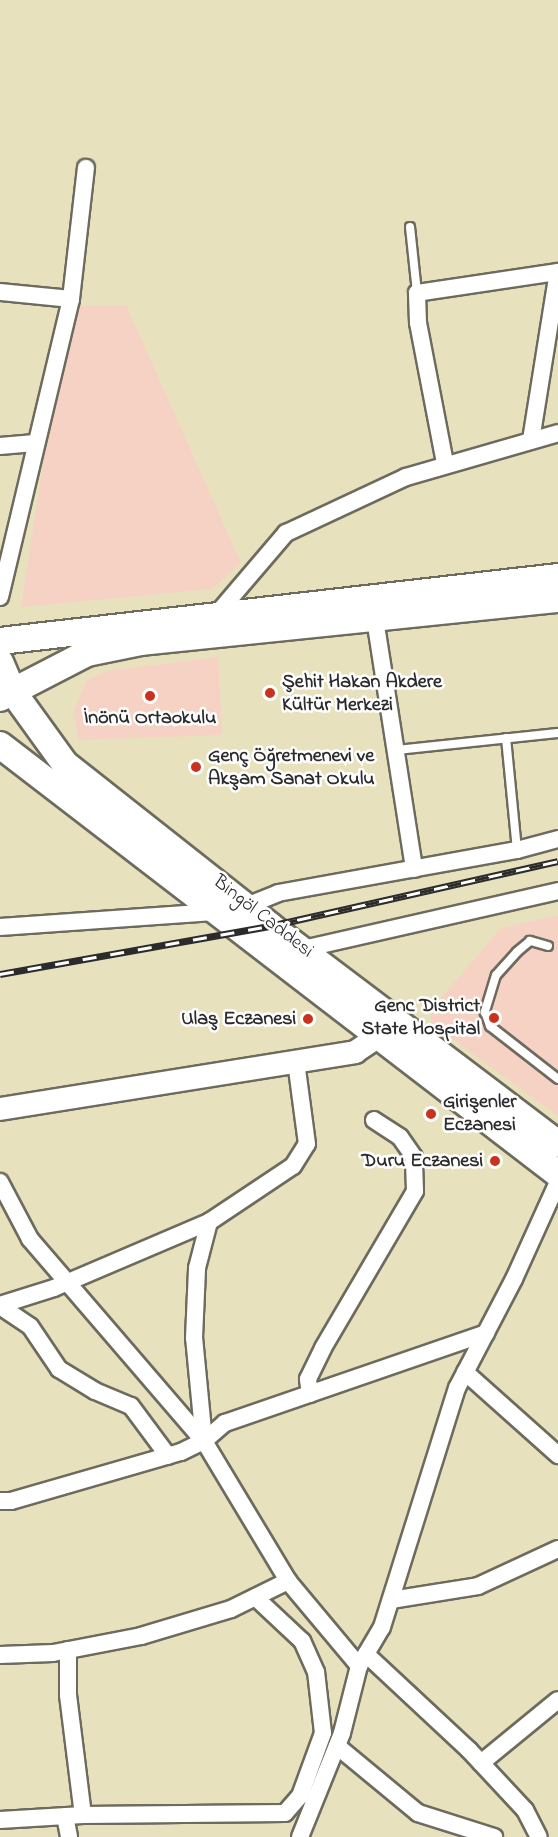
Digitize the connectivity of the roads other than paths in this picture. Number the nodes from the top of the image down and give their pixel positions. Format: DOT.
graph roads {
  1 [pos="87,168"];
  2 [pos="410,227"];
  3 [pos="558,272"];
  4 [pos="0,292"];
  5 [pos="417,293"];
  6 [pos="71,299"];
  7 [pos="558,433"];
  8 [pos="531,440"];
  9 [pos="35,443"];
  10 [pos="0,446"];
  11 [pos="445,464"];
  12 [pos="558,577"];
  13 [pos="0,597"];
  14 [pos="558,599"];
  15 [pos="216,615"];
  16 [pos="375,619"];
  17 [pos="0,641"];
  18 [pos="0,662"];
  19 [pos="6,695"];
  20 [pos="558,733"];
  21 [pos="506,738"];
  22 [pos="0,745"];
  23 [pos="396,750"];
  24 [pos="558,839"];
  25 [pos="517,850"];
  26 [pos="414,868"];
  27 [pos="558,891"];
  28 [pos="249,905"];
  29 [pos="217,912"];
  30 [pos="0,927"];
  31 [pos="548,946"];
  32 [pos="303,949"];
  33 [pos="381,1008"];
  34 [pos="378,1036"];
  35 [pos="296,1062"];
  36 [pos="558,1079"];
  37 [pos="0,1109"];
  38 [pos="374,1120"];
  39 [pos="558,1144"];
  40 [pos="558,1173"];
  41 [pos="0,1182"];
  42 [pos="558,1182"];
  43 [pos="209,1222"];
  44 [pos="64,1284"];
  45 [pos="0,1306"];
  46 [pos="486,1333"];
  47 [pos="465,1372"];
  48 [pos="310,1394"];
  49 [pos="204,1441"];
  50 [pos="558,1455"];
  51 [pos="168,1456"];
  52 [pos="0,1501"];
  53 [pos="558,1549"];
  54 [pos="288,1581"];
  55 [pos="255,1597"];
  56 [pos="391,1600"];
  57 [pos="68,1650"];
  58 [pos="0,1655"];
  59 [pos="362,1660"];
  60 [pos="558,1700"];
  61 [pos="337,1746"];
  62 [pos="481,1763"];
  63 [pos="83,1815"];
  64 [pos="65,1816"];
  65 [pos="0,1820"];
  66 [pos="69,1837"];
  67 [pos="300,1837"];
  68 [pos="494,1837"];
  69 [pos="539,1837"];
  1 -- 6 [label="street"];
  2 -- 5 [label="lane"];
  3 -- 5 [label="street"];
  3 -- 8 [label="street"];
  4 -- 6 [label="street"];
  5 -- 11 [label="street"];
  6 -- 9 [label="street"];
  7 -- 8 [label="street"];
  8 -- 11 [label="street"];
  9 -- 10 [label="street"];
  9 -- 13 [label="street"];
  11 -- 15 [label="street"];
  12 -- 15 [label="main road"];
  14 -- 16 [label="main road"];
  15 -- 17 [label="main road"];
  16 -- 19 [label="main road"];
  16 -- 23 [label="street"];
  18 -- 19 [label="main road, Bingöl Caddesi"];
  19 -- 28 [label="main road, Bingöl Caddesi"];
  20 -- 21 [label="lane"];
  21 -- 23 [label="lane"];
  21 -- 25 [label="lane"];
  22 -- 29 [label="main road, Bingöl Caddesi"];
  23 -- 26 [label="street"];
  24 -- 25 [label="street"];
  25 -- 26 [label="street"];
  26 -- 28 [label="street"];
  27 -- 32 [label="street"];
  28 -- 29 [label="street"];
  28 -- 32 [label="main road, Bingöl Caddesi"];
  29 -- 30 [label="street"];
  29 -- 34 [label="main road, Bingöl Caddesi"];
  31 -- 36 [label="lane"];
  32 -- 33 [label="main road, Bingöl Caddesi"];
  33 -- 34 [label="street"];
  33 -- 39 [label="main road, Bingöl Caddesi"];
  34 -- 35 [label="street"];
  34 -- 40 [label="main road, Bingöl Caddesi"];
  35 -- 37 [label="street"];
  35 -- 43 [label="street"];
  38 -- 48 [label="street"];
  41 -- 44 [label="street"];
  42 -- 46 [label="street"];
  43 -- 44 [label="street"];
  43 -- 49 [label="street"];
  44 -- 45 [label="street"];
  44 -- 49 [label="street"];
  45 -- 51 [label="street"];
  46 -- 47 [label="street"];
  46 -- 48 [label="street"];
  47 -- 50 [label="street"];
  47 -- 56 [label="street"];
  48 -- 49 [label="street"];
  49 -- 51 [label="street"];
  49 -- 54 [label="street"];
  51 -- 52 [label="street"];
  53 -- 56 [label="street"];
  54 -- 55 [label="street"];
  54 -- 59 [label="street"];
  55 -- 57 [label="street"];
  55 -- 63 [label="street"];
  56 -- 59 [label="street"];
  57 -- 58 [label="street"];
  57 -- 63 [label="street"];
  59 -- 61 [label="street"];
  59 -- 62 [label="street"];
  60 -- 62 [label="street"];
  61 -- 67 [label="street"];
  61 -- 68 [label="street"];
  62 -- 69 [label="street"];
  63 -- 64 [label="street"];
  64 -- 65 [label="street"];
  64 -- 66 [label="street"];
}
